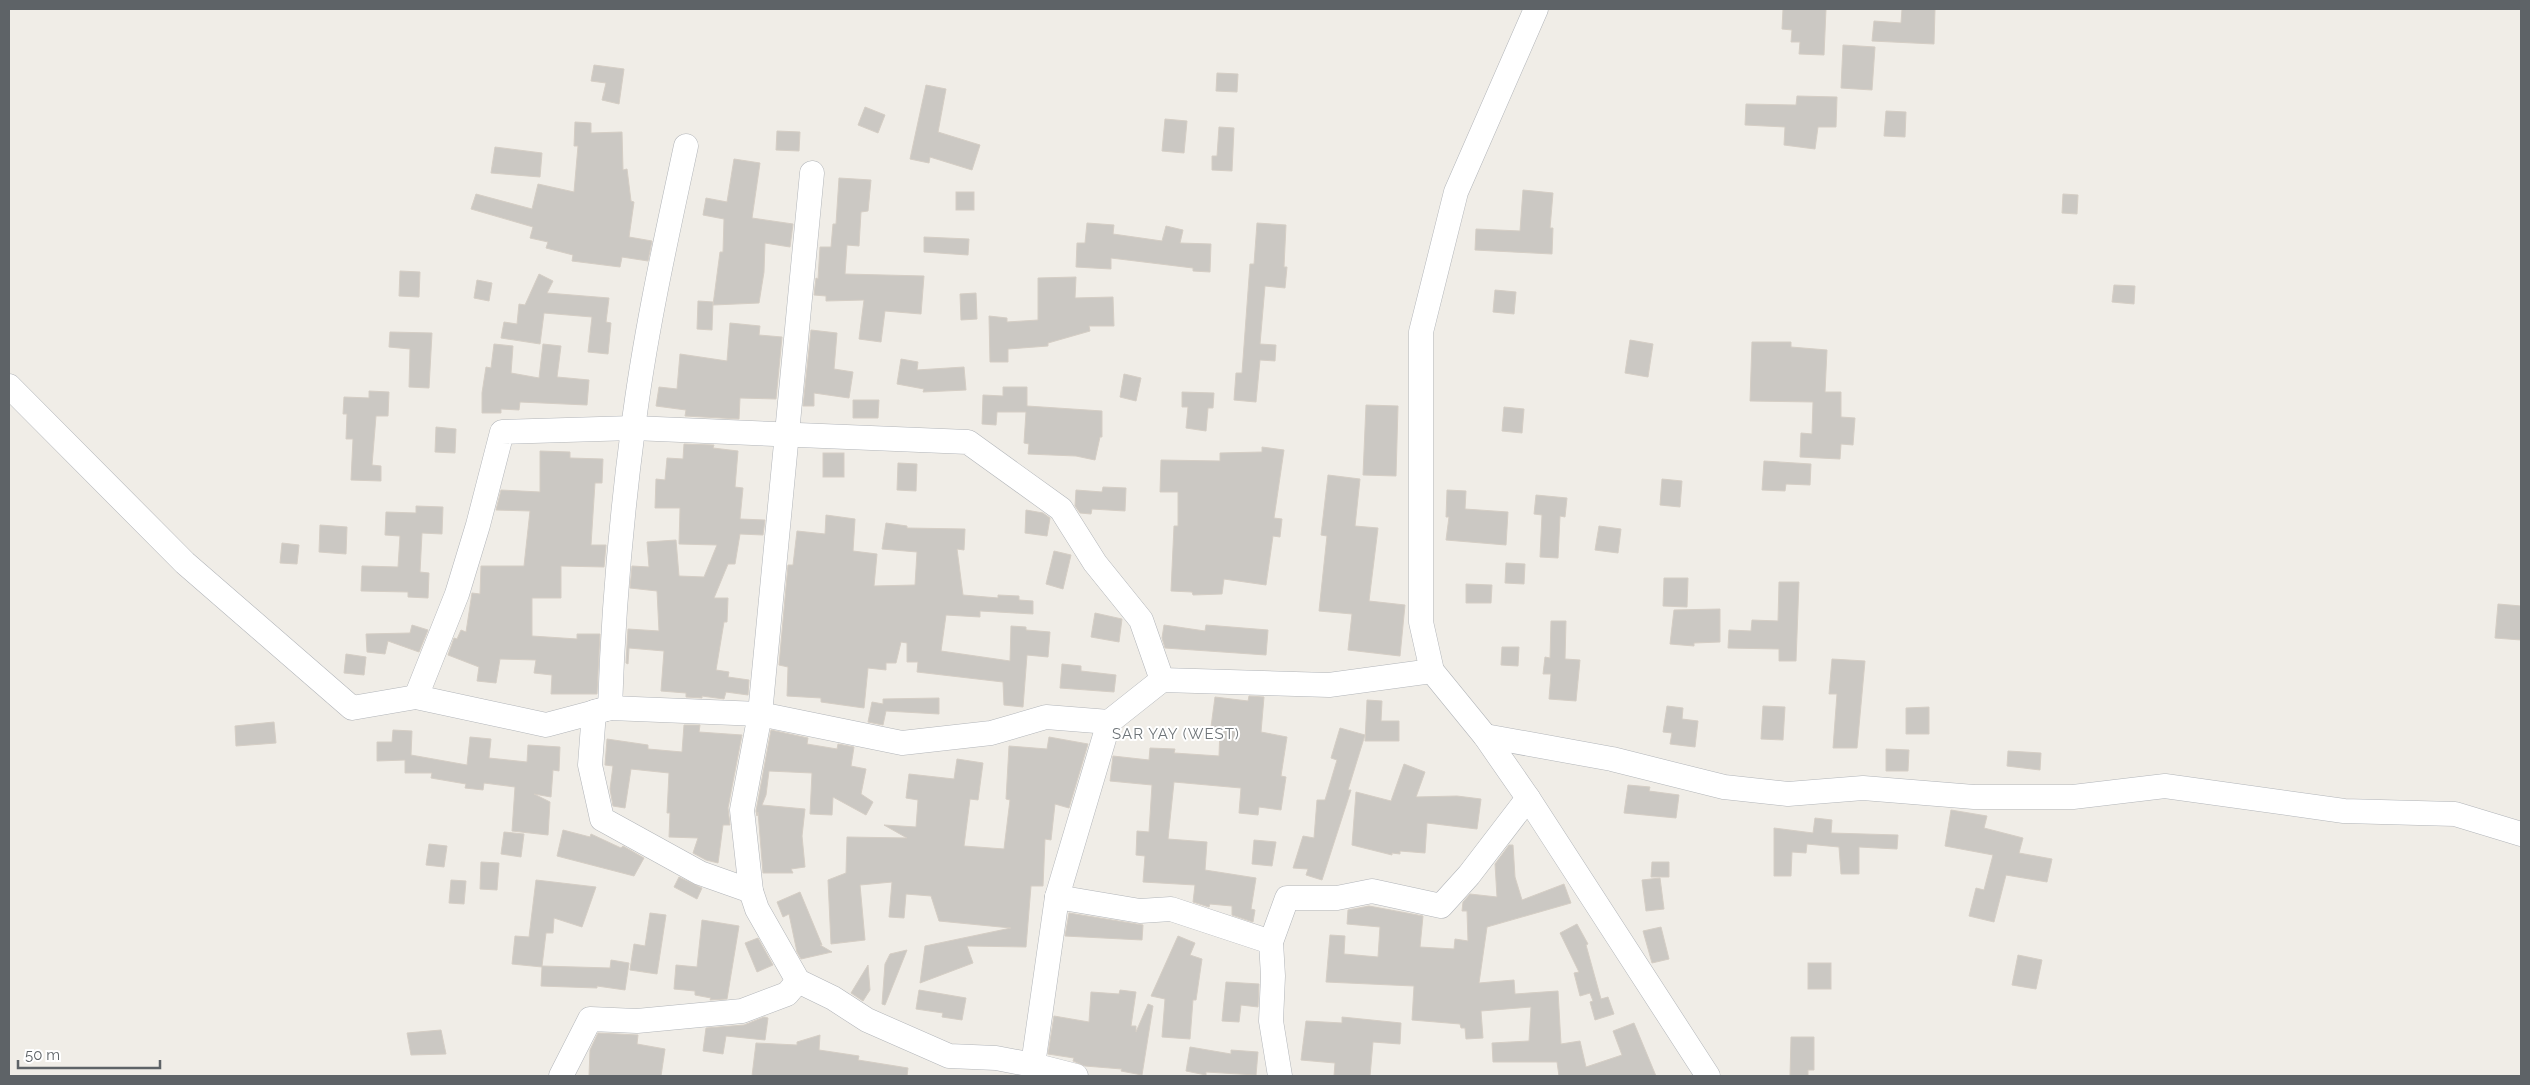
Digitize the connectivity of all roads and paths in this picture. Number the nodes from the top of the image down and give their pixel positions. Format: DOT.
graph roads {
  1 [pos="1536,9"];
  2 [pos="686,146"];
  3 [pos="812,174"];
  4 [pos="9,386"];
  5 [pos="633,428"];
  6 [pos="788,433"];
  7 [pos="1432,671"];
  8 [pos="1162,680"];
  9 [pos="416,697"];
  10 [pos="610,708"];
  11 [pos="760,714"];
  12 [pos="1109,722"];
  13 [pos="1485,736"];
  14 [pos="1528,798"];
  15 [pos="2521,834"];
  16 [pos="751,891"];
  17 [pos="1057,897"];
  18 [pos="1271,942"];
  19 [pos="798,981"];
  20 [pos="1033,1065"];
  21 [pos="561,1076"];
  22 [pos="1076,1076"];
  23 [pos="1280,1076"];
  24 [pos="1708,1076"];
  1 -- 7 [label="street"];
  2 -- 5 [label="street"];
  3 -- 6 [label="street"];
  4 -- 9 [label="street"];
  5 -- 6 [label="street"];
  5 -- 9 [label="street"];
  5 -- 10 [label="street"];
  6 -- 8 [label="street"];
  6 -- 11 [label="street"];
  7 -- 8 [label="street"];
  7 -- 13 [label="street"];
  8 -- 12 [label="street"];
  9 -- 10 [label="street"];
  10 -- 11 [label="street"];
  10 -- 16 [label="street"];
  11 -- 12 [label="street"];
  11 -- 16 [label="street"];
  12 -- 17 [label="street"];
  13 -- 14 [label="street"];
  13 -- 15 [label="street"];
  14 -- 18 [label="street"];
  14 -- 24 [label="street"];
  16 -- 19 [label="street"];
  17 -- 18 [label="street"];
  17 -- 20 [label="street"];
  18 -- 23 [label="street"];
  19 -- 20 [label="street"];
  19 -- 21 [label="street"];
  20 -- 22 [label="street"];
}
